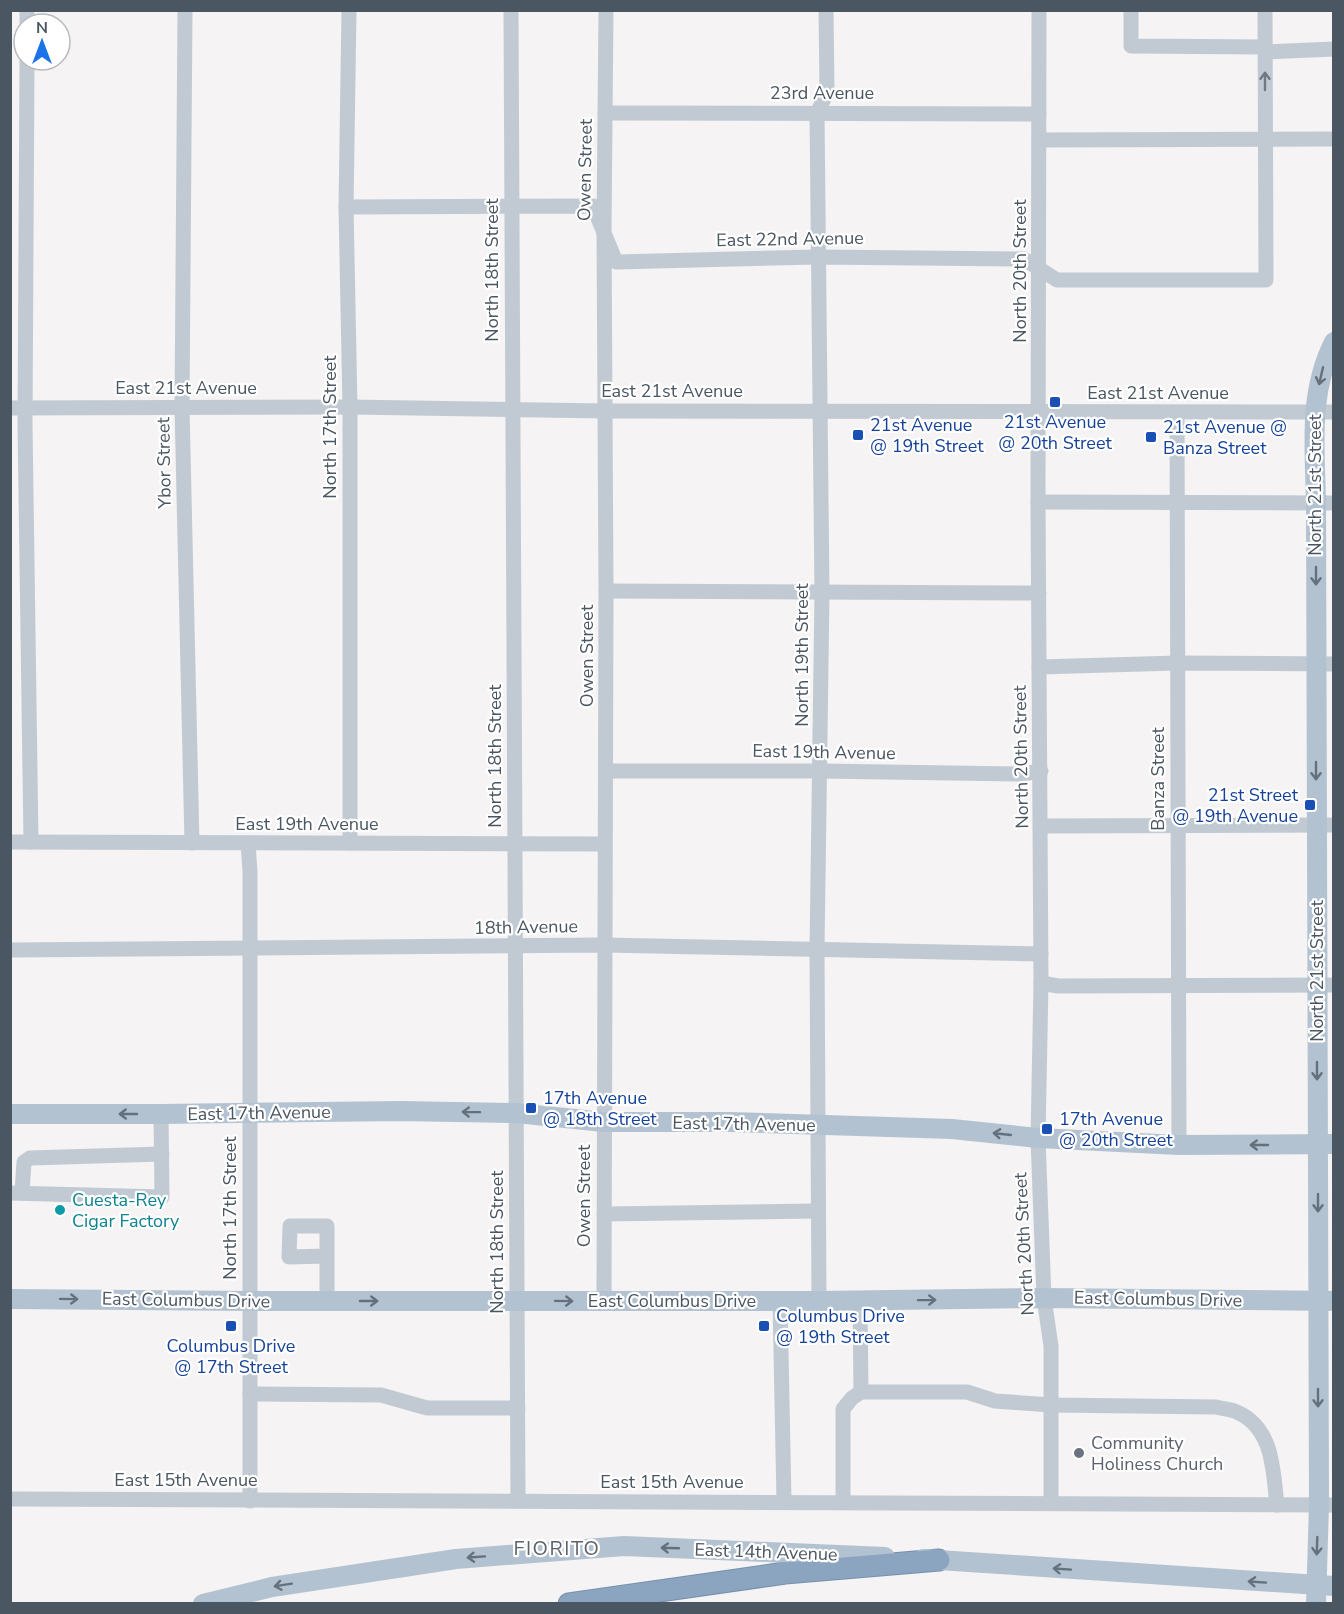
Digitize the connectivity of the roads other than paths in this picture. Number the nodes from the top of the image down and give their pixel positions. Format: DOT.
graph roads {
  1 [pos="185,10"];
  2 [pos="349,10"];
  3 [pos="511,10"];
  4 [pos="606,10"];
  5 [pos="826,10"];
  6 [pos="1039,10"];
  7 [pos="1131,10"];
  8 [pos="1265,10"];
  9 [pos="1334,49"];
  10 [pos="1265,50"];
  11 [pos="27,72"];
  12 [pos="605,113"];
  13 [pos="818,113"];
  14 [pos="1039,114"];
  15 [pos="1334,139"];
  16 [pos="1040,140"];
  17 [pos="1265,140"];
  18 [pos="512,206"];
  19 [pos="346,207"];
  20 [pos="604,229"];
  21 [pos="818,257"];
  22 [pos="1039,269"];
  23 [pos="1334,342"];
  24 [pos="182,407"];
  25 [pos="350,407"];
  26 [pos="18,408"];
  27 [pos="512,409"];
  28 [pos="606,411"];
  29 [pos="820,411"];
  30 [pos="1324,412"];
  31 [pos="1038,413"];
  32 [pos="1177,413"];
  33 [pos="1038,502"];
  34 [pos="1177,502"];
  35 [pos="1325,503"];
  36 [pos="606,591"];
  37 [pos="822,593"];
  38 [pos="1039,593"];
  39 [pos="1177,663"];
  40 [pos="1325,664"];
  41 [pos="1040,666"];
  42 [pos="606,771"];
  43 [pos="820,771"];
  44 [pos="1041,771"];
  45 [pos="1178,824"];
  46 [pos="1325,825"];
  47 [pos="1041,826"];
  48 [pos="10,842"];
  49 [pos="31,842"];
  50 [pos="192,843"];
  51 [pos="248,843"];
  52 [pos="351,843"];
  53 [pos="515,844"];
  54 [pos="604,844"];
  55 [pos="604,945"];
  56 [pos="517,947"];
  57 [pos="249,948"];
  58 [pos="817,949"];
  59 [pos="10,950"];
  60 [pos="1041,954"];
  61 [pos="1041,983"];
  62 [pos="1178,985"];
  63 [pos="1325,985"];
  64 [pos="250,1113"];
  65 [pos="516,1113"];
  66 [pos="10,1114"];
  67 [pos="161,1114"];
  68 [pos="603,1122"];
  69 [pos="818,1125"];
  70 [pos="1038,1138"];
  71 [pos="1326,1144"];
  72 [pos="1179,1145"];
  73 [pos="162,1154"];
  74 [pos="16,1193"];
  75 [pos="818,1211"];
  76 [pos="603,1214"];
  77 [pos="327,1256"];
  78 [pos="1044,1298"];
  79 [pos="10,1299"];
  80 [pos="517,1300"];
  81 [pos="250,1301"];
  82 [pos="327,1301"];
  83 [pos="604,1301"];
  84 [pos="780,1301"];
  85 [pos="819,1301"];
  86 [pos="860,1301"];
  87 [pos="1326,1301"];
  88 [pos="861,1392"];
  89 [pos="250,1394"];
  90 [pos="1051,1405"];
  91 [pos="518,1408"];
  92 [pos="10,1499"];
  93 [pos="250,1501"];
  94 [pos="518,1501"];
  95 [pos="784,1502"];
  96 [pos="843,1502"];
  97 [pos="1051,1503"];
  98 [pos="1277,1505"];
  99 [pos="1326,1505"];
  100 [pos="939,1560"];
  101 [pos="1322,1592"];
  102 [pos="203,1604"];
  103 [pos="570,1604"];
  1 -- 24 [label="street, Ybor Street"];
  2 -- 19 [label="street, North 17th Street"];
  3 -- 18 [label="street, North 18th Street"];
  4 -- 12 [label="street, Owen Street"];
  5 -- 13 [label="street, North 19th Street"];
  6 -- 14 [label="street, North 20th Street"];
  7 -- 10 [label="street"];
  8 -- 10 [label="street"];
  9 -- 10 [label="street"];
  17 -- 10 [label="street, one-way"];
  11 -- 26 [label="street"];
  12 -- 13 [label="street, 23rd Avenue"];
  12 -- 20 [label="street, Owen Street"];
  13 -- 14 [label="street, 23rd Avenue"];
  13 -- 21 [label="street, North 19th Street"];
  14 -- 16 [label="street, North 20th Street"];
  15 -- 17 [label="street"];
  16 -- 17 [label="street"];
  16 -- 22 [label="street, North 20th Street"];
  17 -- 22 [label="street, East 22nd Avenue"];
  18 -- 19 [label="street, East 22nd Avenue"];
  18 -- 20 [label="street, East 22nd Avenue"];
  18 -- 27 [label="street, North 18th Street"];
  19 -- 25 [label="street, North 17th Street"];
  20 -- 21 [label="street, East 22nd Avenue"];
  20 -- 28 [label="street, Owen Street"];
  21 -- 22 [label="street, East 22nd Avenue"];
  21 -- 29 [label="street, North 19th Street"];
  22 -- 31 [label="street, North 20th Street"];
  23 -- 30 [label="main road, North 21st Street, one-way"];
  24 -- 25 [label="street, East 21st Avenue"];
  24 -- 26 [label="street, East 21st Avenue"];
  24 -- 50 [label="street, Ybor Street"];
  25 -- 27 [label="street, East 21st Avenue"];
  25 -- 52 [label="street, North 17th Street"];
  26 -- 49 [label="street"];
  27 -- 28 [label="street, East 21st Avenue"];
  27 -- 53 [label="street, North 18th Street"];
  28 -- 29 [label="street, East 21st Avenue"];
  28 -- 36 [label="street, Owen Street"];
  29 -- 31 [label="street, East 21st Avenue"];
  29 -- 37 [label="street, North 19th Street"];
  30 -- 32 [label="street, East 21st Avenue"];
  30 -- 35 [label="main road, North 21st Street"];
  31 -- 32 [label="street, East 21st Avenue"];
  31 -- 33 [label="street, North 20th Street"];
  32 -- 34 [label="street, Banza Street"];
  33 -- 34 [label="street"];
  33 -- 38 [label="street, North 20th Street"];
  34 -- 35 [label="street"];
  34 -- 39 [label="street, Banza Street"];
  35 -- 40 [label="main road, North 21st Street, one-way"];
  36 -- 37 [label="street"];
  36 -- 42 [label="street, Owen Street"];
  37 -- 38 [label="street"];
  37 -- 43 [label="street, North 19th Street"];
  38 -- 41 [label="street, North 20th Street"];
  39 -- 40 [label="street"];
  39 -- 41 [label="street"];
  39 -- 45 [label="street, Banza Street"];
  40 -- 46 [label="main road, North 21st Street, one-way"];
  41 -- 44 [label="street, North 20th Street"];
  42 -- 43 [label="street, East 19th Avenue"];
  42 -- 54 [label="street, Owen Street"];
  43 -- 44 [label="street, East 19th Avenue"];
  43 -- 58 [label="street, North 19th Street"];
  44 -- 47 [label="street, North 20th Street"];
  45 -- 46 [label="street"];
  45 -- 47 [label="street"];
  45 -- 62 [label="street, Banza Street"];
  46 -- 63 [label="main road, North 21st Street"];
  47 -- 60 [label="street, North 20th Street"];
  48 -- 49 [label="street, East 19th Avenue"];
  49 -- 50 [label="street, East 19th Avenue"];
  50 -- 51 [label="street, East 19th Avenue"];
  51 -- 52 [label="street, East 19th Avenue"];
  51 -- 57 [label="street, North 17th Street"];
  52 -- 53 [label="street, East 19th Avenue"];
  53 -- 54 [label="street, East 19th Avenue"];
  53 -- 56 [label="street, North 18th Street"];
  54 -- 55 [label="street, Owen Street"];
  55 -- 56 [label="street, 18th Avenue"];
  55 -- 58 [label="street, 18th Avenue"];
  55 -- 68 [label="street, Owen Street"];
  56 -- 57 [label="street, 18th Avenue"];
  56 -- 65 [label="street, North 18th Street"];
  57 -- 59 [label="street, 18th Avenue"];
  57 -- 64 [label="street, North 17th Street"];
  58 -- 60 [label="street, 18th Avenue"];
  58 -- 69 [label="street, North 19th Street"];
  60 -- 61 [label="street, North 20th Street"];
  61 -- 62 [label="street"];
  61 -- 70 [label="street, North 20th Street"];
  62 -- 63 [label="street"];
  62 -- 72 [label="street, Banza Street"];
  63 -- 71 [label="main road, North 21st Street, one-way"];
  65 -- 64 [label="main road, East 17th Avenue, one-way"];
  64 -- 67 [label="main road, East 17th Avenue"];
  64 -- 81 [label="street, North 17th Street"];
  65 -- 68 [label="main road, East 17th Avenue"];
  65 -- 80 [label="street, North 18th Street"];
  67 -- 66 [label="main road, East 17th Avenue, one-way"];
  67 -- 73 [label="street"];
  68 -- 69 [label="main road, East 17th Avenue"];
  68 -- 76 [label="street, Owen Street"];
  70 -- 69 [label="main road, East 17th Avenue, one-way"];
  69 -- 75 [label="street, North 19th Street"];
  70 -- 72 [label="main road, East 17th Avenue"];
  70 -- 78 [label="street, North 20th Street"];
  71 -- 72 [label="main road, East 17th Avenue, one-way"];
  71 -- 87 [label="main road, North 21st Street, one-way"];
  73 -- 74 [label="street"];
  73 -- 74 [label="street"];
  75 -- 76 [label="street"];
  75 -- 85 [label="street, North 19th Street"];
  76 -- 83 [label="street, Owen Street"];
  77 -- 82 [label="street"];
  86 -- 78 [label="main road, East Columbus Drive, one-way"];
  78 -- 87 [label="main road, East Columbus Drive"];
  78 -- 90 [label="street, North 20th Street"];
  79 -- 81 [label="main road, East Columbus Drive, one-way"];
  82 -- 80 [label="main road, East Columbus Drive, one-way"];
  80 -- 83 [label="main road, East Columbus Drive, one-way"];
  80 -- 91 [label="street, North 18th Street"];
  81 -- 82 [label="main road, East Columbus Drive"];
  81 -- 89 [label="street, North 17th Street"];
  83 -- 84 [label="main road, East Columbus Drive"];
  84 -- 85 [label="main road, East Columbus Drive"];
  84 -- 95 [label="street"];
  85 -- 86 [label="main road, East Columbus Drive"];
  86 -- 88 [label="street"];
  87 -- 99 [label="main road, North 21st Street, one-way"];
  88 -- 90 [label="street"];
  88 -- 96 [label="street"];
  89 -- 91 [label="street"];
  89 -- 93 [label="street, North 17th Street"];
  90 -- 97 [label="street, North 20th Street"];
  90 -- 98 [label="street"];
  91 -- 94 [label="street, North 18th Street"];
  92 -- 93 [label="street, East 15th Avenue"];
  93 -- 94 [label="street, East 15th Avenue"];
  94 -- 95 [label="street, East 15th Avenue"];
  95 -- 96 [label="street, East 15th Avenue"];
  96 -- 97 [label="street, East 15th Avenue"];
  97 -- 98 [label="street, East 15th Avenue"];
  98 -- 99 [label="street, East 15th Avenue"];
  99 -- 101 [label="main road, North 21st Street, one-way"];
  101 -- 100 [label="main road, East 14th Avenue, one-way"];
  100 -- 102 [label="main road, East 14th Avenue, one-way"];
  100 -- 103 [label="highway"];
}
